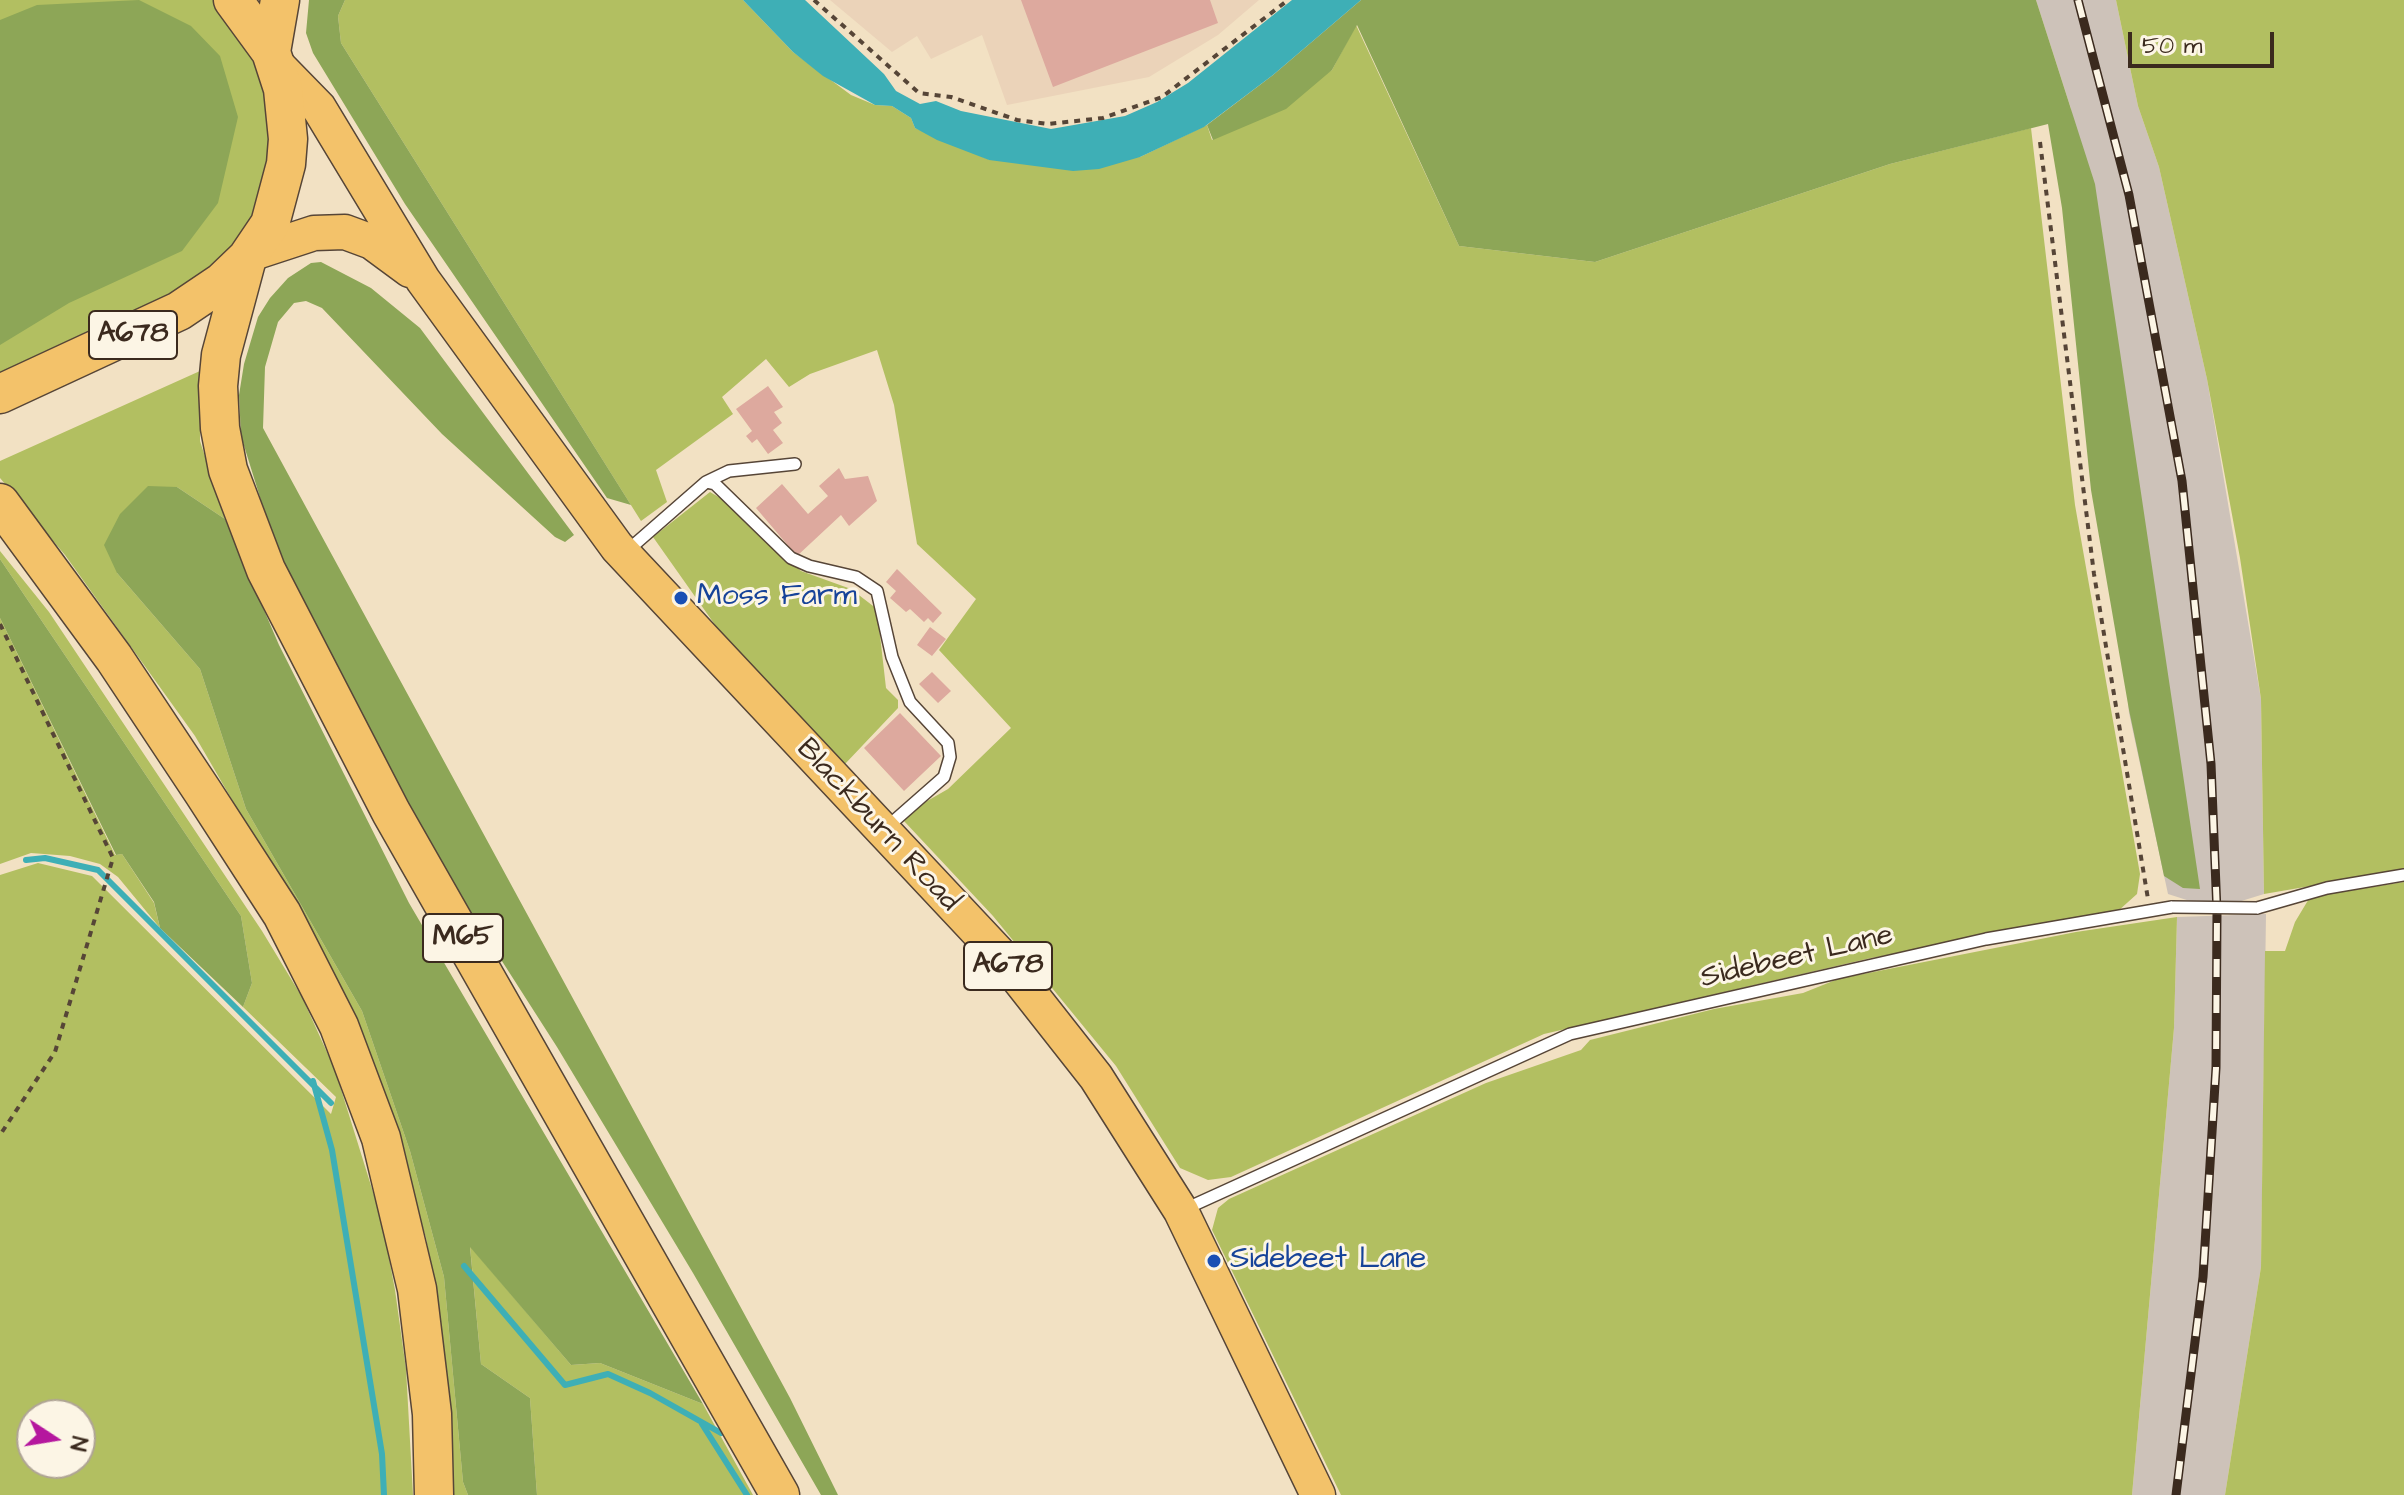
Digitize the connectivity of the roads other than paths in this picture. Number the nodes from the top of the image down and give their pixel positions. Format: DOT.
graph roads {
  1 [pos="233,0"];
  2 [pos="280,0"];
  3 [pos="274,59"];
  4 [pos="250,256"];
  5 [pos="423,280"];
  6 [pos="0,394"];
  7 [pos="795,464"];
  8 [pos="706,482"];
  9 [pos="0,503"];
  10 [pos="623,554"];
  11 [pos="882,831"];
  12 [pos="2404,875"];
  13 [pos="1181,1211"];
  14 [pos="434,1495"];
  15 [pos="780,1495"];
  16 [pos="1318,1495"];
  1 -- 3 [label="highway, A678"];
  2 -- 3 [label="highway"];
  3 -- 4 [label="highway, A678"];
  3 -- 5 [label="main road, Blackburn Road / A678"];
  4 -- 5 [label="main road, Blackburn Road / A678"];
  4 -- 6 [label="highway, A678"];
  4 -- 15 [label="highway, M65"];
  5 -- 10 [label="main road, Blackburn Road / A678"];
  7 -- 8 [label="lane"];
  8 -- 10 [label="lane"];
  8 -- 11 [label="lane"];
  9 -- 14 [label="highway"];
  10 -- 11 [label="main road, Blackburn Road / A678"];
  11 -- 13 [label="main road, Blackburn Road / A678"];
  12 -- 13 [label="lane, Sidebeet Lane, bridge"];
  13 -- 16 [label="main road, Blackburn Road / A678"];
}
